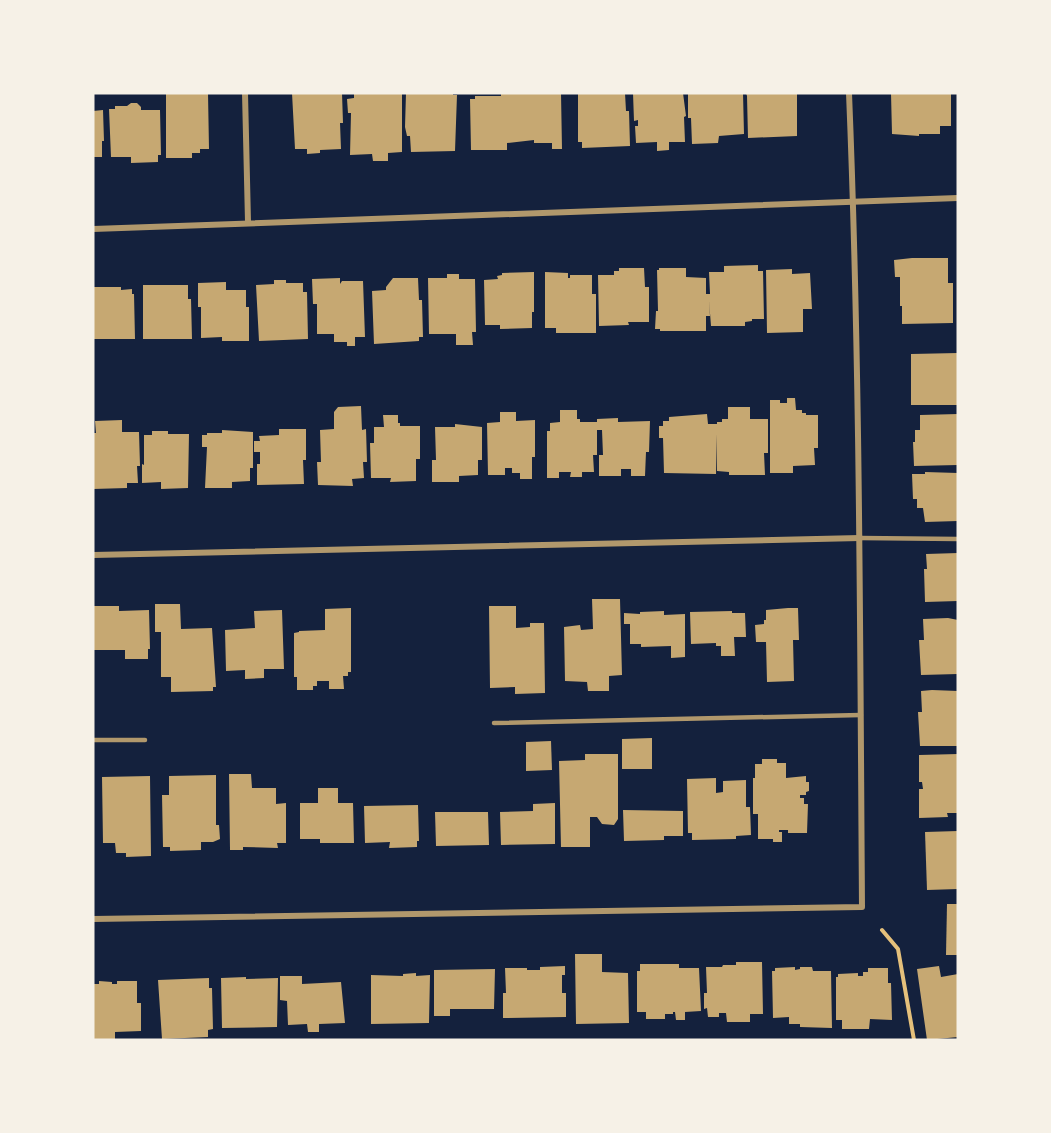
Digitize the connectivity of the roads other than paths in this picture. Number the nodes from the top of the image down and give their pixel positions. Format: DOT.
graph roads {
  1 [pos="246,93"];
  2 [pos="849,93"];
  3 [pos="958,198"];
  4 [pos="854,202"];
  5 [pos="248,222"];
  6 [pos="93,229"];
  7 [pos="860,538"];
  8 [pos="958,538"];
  9 [pos="93,555"];
  10 [pos="861,715"];
  11 [pos="494,723"];
  12 [pos="93,740"];
  13 [pos="145,740"];
  14 [pos="93,919"];
  1 -- 5 [label="street"];
  2 -- 4 [label="street"];
  3 -- 4 [label="street"];
  4 -- 5 [label="street"];
  4 -- 7 [label="street"];
  5 -- 6 [label="street"];
  7 -- 8 [label="lane"];
  7 -- 9 [label="street"];
  7 -- 10 [label="street"];
  10 -- 11 [label="lane"];
  10 -- 14 [label="street"];
  12 -- 13 [label="lane"];
}
